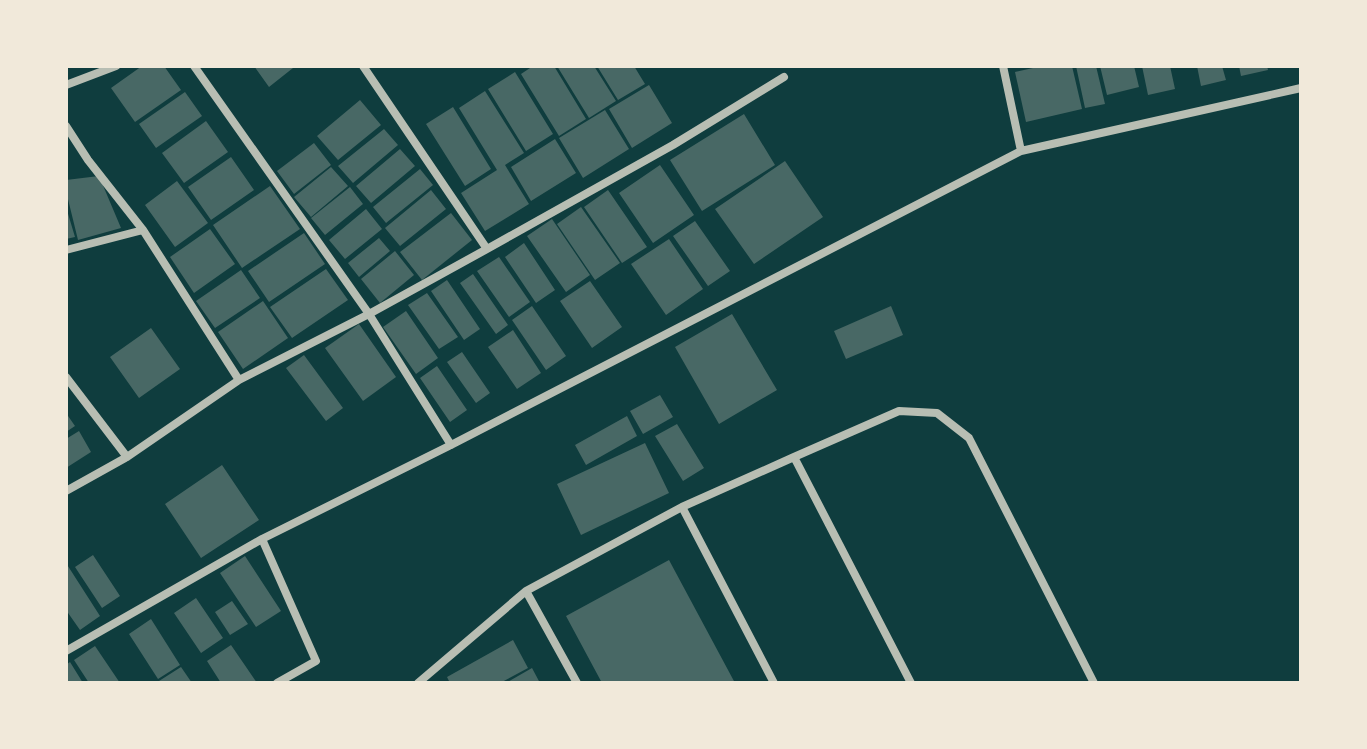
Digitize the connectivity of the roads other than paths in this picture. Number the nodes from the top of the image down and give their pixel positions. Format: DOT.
graph roads {
  1 [pos="116,66"];
  2 [pos="363,66"];
  3 [pos="1003,66"];
  4 [pos="196,67"];
  5 [pos="784,77"];
  6 [pos="66,85"];
  7 [pos="1301,88"];
  8 [pos="66,126"];
  9 [pos="1021,151"];
  10 [pos="143,230"];
  11 [pos="487,249"];
  12 [pos="66,250"];
  13 [pos="369,314"];
  14 [pos="66,377"];
  15 [pos="239,380"];
  16 [pos="451,445"];
  17 [pos="127,457"];
  18 [pos="794,457"];
  19 [pos="66,491"];
  20 [pos="682,507"];
  21 [pos="262,539"];
  22 [pos="526,591"];
  23 [pos="66,651"];
  24 [pos="429,674"];
  25 [pos="277,683"];
  26 [pos="418,683"];
  27 [pos="434,683"];
  28 [pos="577,683"];
  29 [pos="774,683"];
  30 [pos="911,683"];
  31 [pos="1094,683"];
  1 -- 6 [label="street"];
  2 -- 11 [label="street"];
  3 -- 9 [label="street"];
  4 -- 13 [label="street"];
  5 -- 11 [label="street"];
  7 -- 9 [label="street"];
  8 -- 10 [label="street"];
  9 -- 16 [label="street"];
  10 -- 12 [label="street"];
  10 -- 15 [label="street"];
  11 -- 13 [label="street"];
  13 -- 15 [label="street"];
  13 -- 16 [label="street"];
  14 -- 17 [label="street"];
  15 -- 17 [label="street"];
  16 -- 21 [label="street"];
  17 -- 19 [label="street"];
  18 -- 20 [label="street"];
  18 -- 30 [label="street"];
  18 -- 31 [label="street"];
  20 -- 22 [label="street"];
  20 -- 29 [label="street"];
  21 -- 23 [label="street"];
  21 -- 25 [label="street"];
  22 -- 24 [label="street"];
  22 -- 28 [label="street"];
  24 -- 26 [label="street"];
  24 -- 27 [label="street"];
}
